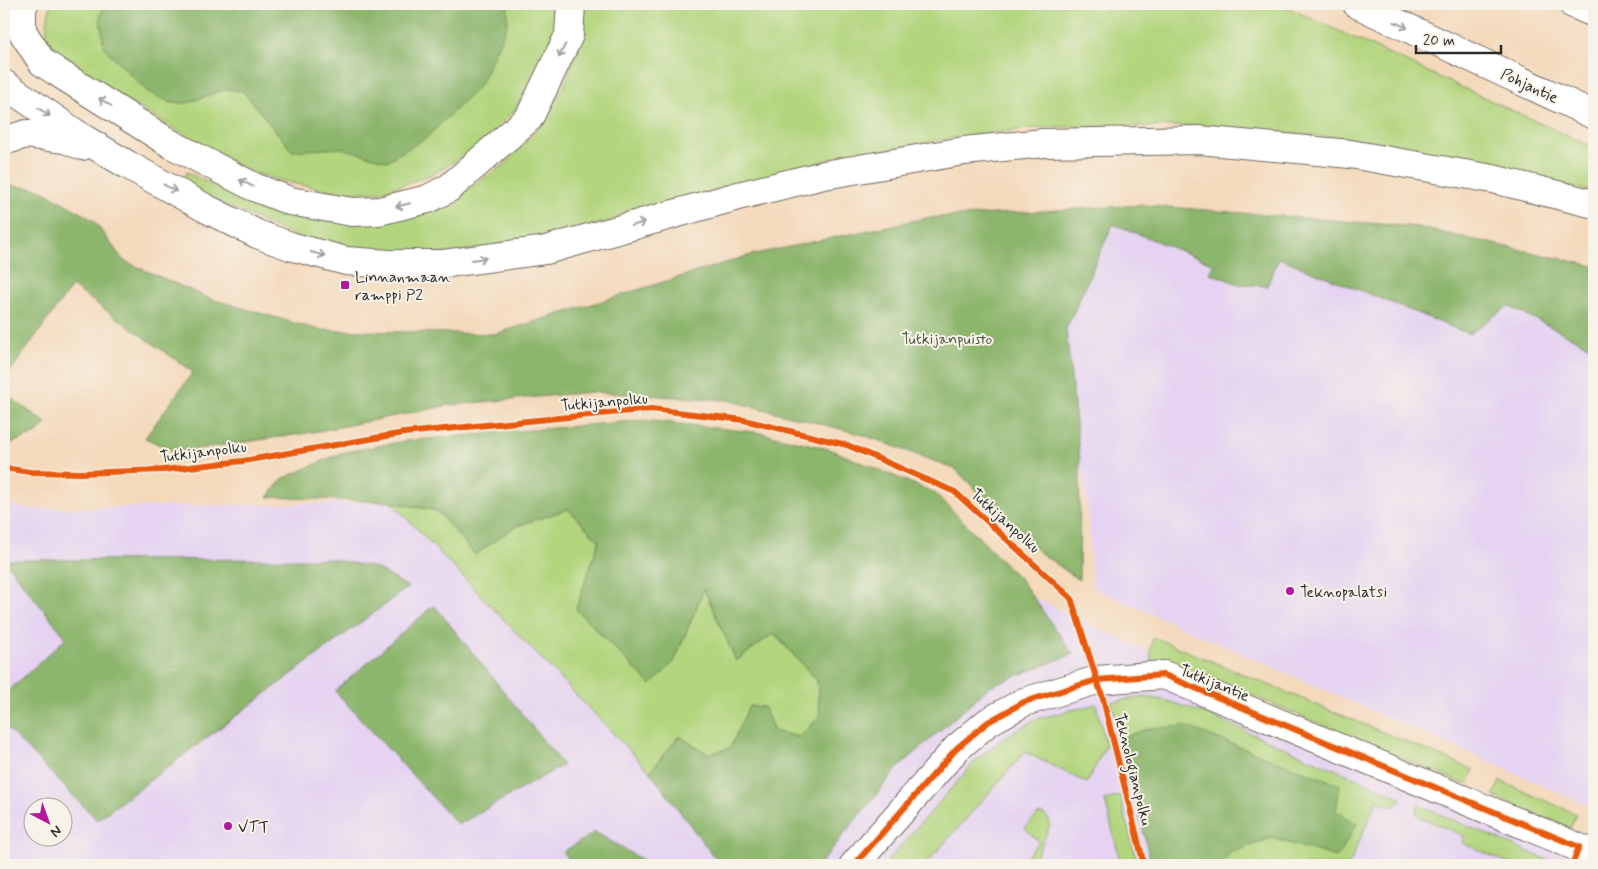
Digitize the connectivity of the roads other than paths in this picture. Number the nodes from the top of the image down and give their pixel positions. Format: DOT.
graph roads {
  1 [pos="10,4"];
  2 [pos="24,4"];
  3 [pos="571,4"];
  4 [pos="1357,4"];
  5 [pos="1572,4"];
  6 [pos="4,13"];
  7 [pos="1594,13"];
  8 [pos="4,84"];
  9 [pos="1594,115"];
  10 [pos="4,141"];
  11 [pos="128,165"];
  12 [pos="1594,204"];
  13 [pos="1582,855"];
  14 [pos="854,865"];
  1 -- 6 [label="main road"];
  3 -- 2 [label="main road, one-way"];
  4 -- 9 [label="main road, Pohjantie, one-way"];
  5 -- 7 [label="main road"];
  8 -- 11 [label="main road, one-way"];
  10 -- 11 [label="main road"];
  11 -- 12 [label="main road, one-way"];
  13 -- 14 [label="main road, Tutkijantie"];
}
